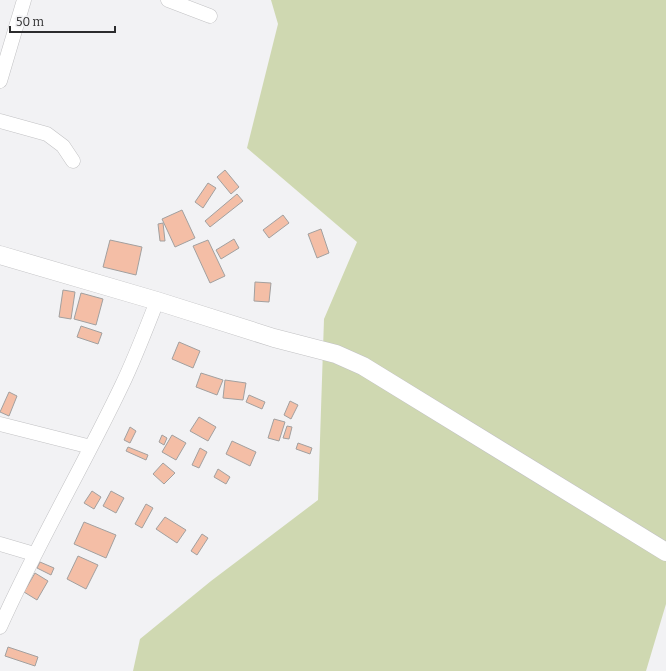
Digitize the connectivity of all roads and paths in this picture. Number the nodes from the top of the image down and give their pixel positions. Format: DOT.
graph roads {
  1 [pos="24,0"];
  2 [pos="168,0"];
  3 [pos="210,16"];
  4 [pos="0,81"];
  5 [pos="0,121"];
  6 [pos="73,161"];
  7 [pos="0,255"];
  8 [pos="157,301"];
  9 [pos="0,424"];
  10 [pos="91,448"];
  11 [pos="0,544"];
  12 [pos="666,552"];
  13 [pos="34,554"];
  14 [pos="0,627"];
  1 -- 4 [label="street"];
  2 -- 3 [label="street"];
  5 -- 6 [label="street"];
  7 -- 8 [label="street"];
  8 -- 10 [label="street"];
  8 -- 12 [label="street"];
  9 -- 10 [label="street"];
  10 -- 13 [label="street"];
  11 -- 13 [label="street"];
  13 -- 14 [label="street"];
}
